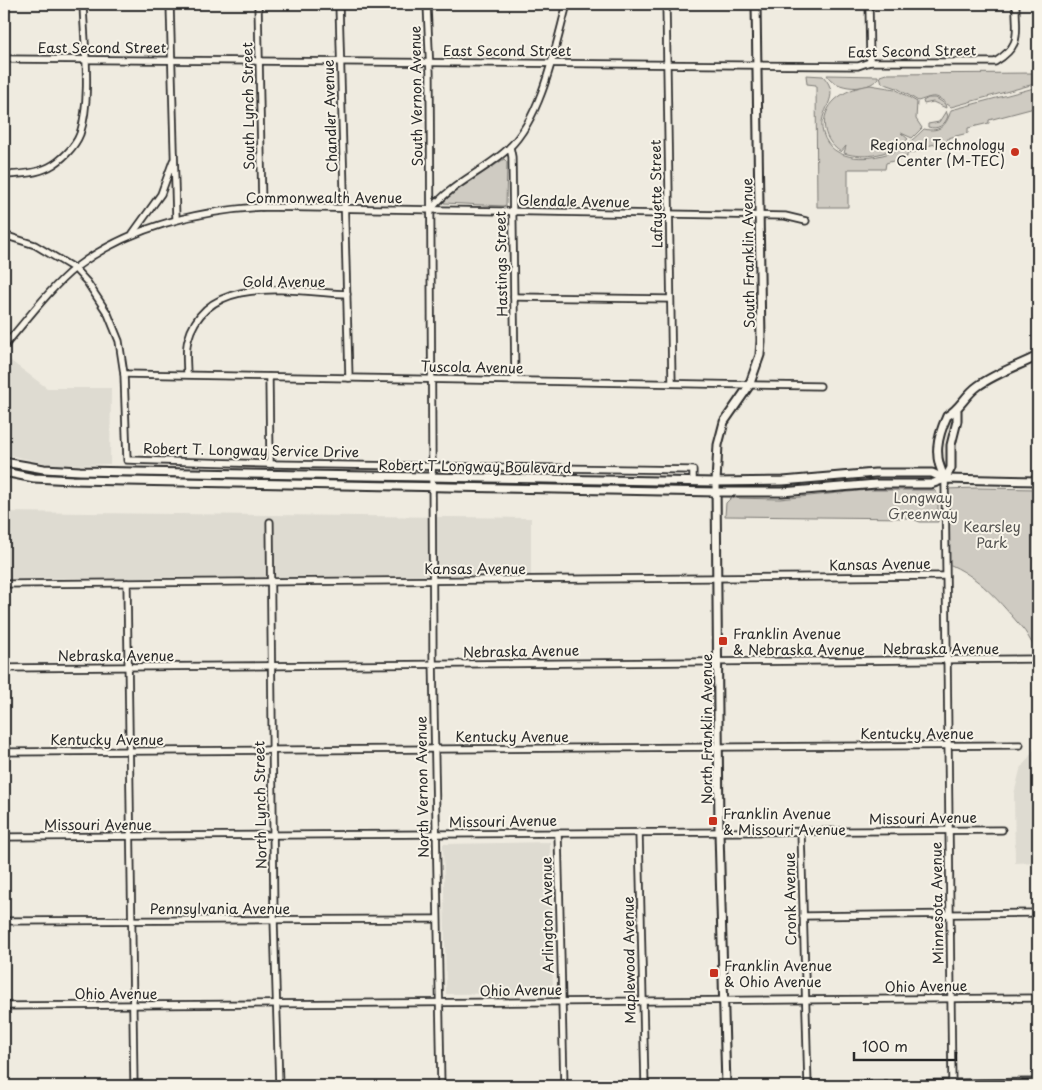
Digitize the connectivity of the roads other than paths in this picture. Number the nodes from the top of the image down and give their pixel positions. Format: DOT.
graph roads {
  1 [pos="83,4"];
  2 [pos="170,4"];
  3 [pos="258,4"];
  4 [pos="339,4"];
  5 [pos="427,4"];
  6 [pos="567,4"];
  7 [pos="666,4"];
  8 [pos="756,4"];
  9 [pos="869,4"];
  10 [pos="1016,4"];
  11 [pos="4,59"];
  12 [pos="85,60"];
  13 [pos="172,60"];
  14 [pos="260,61"];
  15 [pos="340,62"];
  16 [pos="429,62"];
  17 [pos="870,62"];
  18 [pos="552,63"];
  19 [pos="666,64"];
  20 [pos="757,64"];
  21 [pos="510,147"];
  22 [pos="174,159"];
  23 [pos="4,175"];
  24 [pos="262,207"];
  25 [pos="345,209"];
  26 [pos="431,210"];
  27 [pos="512,212"];
  28 [pos="760,215"];
  29 [pos="669,216"];
  30 [pos="176,220"];
  31 [pos="806,221"];
  32 [pos="4,234"];
  33 [pos="134,234"];
  34 [pos="75,269"];
  35 [pos="347,294"];
  36 [pos="514,297"];
  37 [pos="670,299"];
  38 [pos="5,345"];
  39 [pos="1038,356"];
  40 [pos="124,374"];
  41 [pos="187,374"];
  42 [pos="269,377"];
  43 [pos="349,378"];
  44 [pos="432,379"];
  45 [pos="515,380"];
  46 [pos="672,383"];
  47 [pos="749,386"];
  48 [pos="820,386"];
  49 [pos="957,411"];
  50 [pos="4,462"];
  51 [pos="270,464"];
  52 [pos="432,466"];
  53 [pos="85,471"];
  54 [pos="4,472"];
  55 [pos="432,478"];
  56 [pos="945,478"];
  57 [pos="92,480"];
  58 [pos="693,481"];
  59 [pos="1038,481"];
  60 [pos="716,482"];
  61 [pos="432,487"];
  62 [pos="717,492"];
  63 [pos="270,522"];
  64 [pos="946,576"];
  65 [pos="717,579"];
  66 [pos="432,580"];
  67 [pos="270,582"];
  68 [pos="127,583"];
  69 [pos="4,584"];
  70 [pos="1038,659"];
  71 [pos="946,660"];
  72 [pos="718,661"];
  73 [pos="433,664"];
  74 [pos="271,666"];
  75 [pos="128,667"];
  76 [pos="4,668"];
  77 [pos="948,745"];
  78 [pos="1020,745"];
  79 [pos="718,748"];
  80 [pos="434,750"];
  81 [pos="272,751"];
  82 [pos="4,752"];
  83 [pos="130,752"];
  84 [pos="949,830"];
  85 [pos="1002,830"];
  86 [pos="638,832"];
  87 [pos="719,832"];
  88 [pos="801,832"];
  89 [pos="558,833"];
  90 [pos="435,834"];
  91 [pos="273,835"];
  92 [pos="130,836"];
  93 [pos="4,837"];
  94 [pos="1038,913"];
  95 [pos="949,914"];
  96 [pos="803,916"];
  97 [pos="437,918"];
  98 [pos="274,920"];
  99 [pos="132,921"];
  100 [pos="4,922"];
  101 [pos="951,998"];
  102 [pos="1038,998"];
  103 [pos="724,1000"];
  104 [pos="805,1000"];
  105 [pos="642,1001"];
  106 [pos="561,1002"];
  107 [pos="439,1003"];
  108 [pos="278,1004"];
  109 [pos="133,1005"];
  110 [pos="4,1006"];
  111 [pos="1038,1082"];
  112 [pos="952,1084"];
  113 [pos="520,1085"];
  114 [pos="808,1085"];
  115 [pos="134,1086"];
  116 [pos="280,1086"];
  117 [pos="441,1086"];
  118 [pos="466,1086"];
  119 [pos="564,1086"];
  120 [pos="645,1086"];
  121 [pos="726,1086"];
  1 -- 12 [label="street"];
  2 -- 13 [label="street"];
  3 -- 14 [label="street, South Lynch Street"];
  4 -- 15 [label="street, Chandler Avenue"];
  5 -- 16 [label="street, South Vernon Avenue"];
  6 -- 18 [label="street"];
  7 -- 19 [label="street, Lafayette Street"];
  8 -- 20 [label="street, South Franklin Avenue"];
  9 -- 17 [label="street"];
  10 -- 17 [label="street, East Second Street"];
  11 -- 12 [label="street, East Second Street"];
  12 -- 13 [label="street, East Second Street"];
  12 -- 23 [label="street"];
  13 -- 14 [label="street, East Second Street"];
  13 -- 22 [label="street"];
  14 -- 15 [label="street, East Second Street"];
  14 -- 24 [label="street, South Lynch Street"];
  15 -- 16 [label="street, East Second Street"];
  15 -- 25 [label="street, Chandler Avenue"];
  16 -- 18 [label="street, East Second Street"];
  16 -- 26 [label="street, South Vernon Avenue"];
  17 -- 20 [label="street, East Second Street"];
  18 -- 19 [label="street, East Second Street"];
  18 -- 21 [label="street"];
  19 -- 20 [label="street, East Second Street"];
  19 -- 29 [label="street, Lafayette Street"];
  20 -- 28 [label="street, South Franklin Avenue"];
  21 -- 26 [label="street"];
  21 -- 27 [label="street, Hastings Street"];
  22 -- 30 [label="street"];
  22 -- 33 [label="street"];
  24 -- 25 [label="street, Commonwealth Avenue"];
  24 -- 30 [label="street, Commonwealth Avenue"];
  25 -- 26 [label="street, Commonwealth Avenue"];
  25 -- 35 [label="street, Chandler Avenue"];
  26 -- 27 [label="street, Glendale Avenue"];
  26 -- 44 [label="street, South Vernon Avenue"];
  27 -- 29 [label="street, Glendale Avenue"];
  27 -- 36 [label="street, Hastings Street"];
  28 -- 29 [label="street, Glendale Avenue"];
  28 -- 31 [label="street, Glendale Avenue"];
  28 -- 47 [label="street, South Franklin Avenue"];
  29 -- 37 [label="street, Lafayette Street"];
  30 -- 33 [label="street, Commonwealth Avenue"];
  32 -- 34 [label="street"];
  33 -- 34 [label="street, Commonwealth Avenue"];
  34 -- 38 [label="street, Commonwealth Avenue"];
  34 -- 40 [label="street"];
  35 -- 41 [label="street, Gold Avenue"];
  35 -- 43 [label="street, Chandler Avenue"];
  36 -- 37 [label="street"];
  36 -- 45 [label="street, Hastings Street"];
  37 -- 46 [label="street, Lafayette Street"];
  39 -- 49 [label="street"];
  40 -- 41 [label="street, Tuscola Avenue"];
  40 -- 51 [label="street, Robert T. Longway Service Drive"];
  41 -- 42 [label="street, Tuscola Avenue"];
  42 -- 43 [label="street, Tuscola Avenue"];
  42 -- 51 [label="street"];
  43 -- 44 [label="street, Tuscola Avenue"];
  44 -- 45 [label="street, Tuscola Avenue"];
  44 -- 52 [label="street, South Vernon Avenue"];
  45 -- 46 [label="street, Tuscola Avenue"];
  46 -- 47 [label="street, Tuscola Avenue"];
  47 -- 48 [label="street, Tuscola Avenue"];
  47 -- 60 [label="street, South Franklin Avenue"];
  49 -- 56 [label="street"];
  49 -- 56 [label="street"];
  50 -- 53 [label="street, Robert T Longway Boulevard"];
  51 -- 52 [label="street, Robert T. Longway Service Drive"];
  52 -- 55 [label="street, South Vernon Avenue"];
  52 -- 58 [label="street, Robert T. Longway Service Drive"];
  53 -- 55 [label="street, Robert T Longway Boulevard"];
  53 -- 57 [label="street"];
  54 -- 57 [label="street, Robert T Longway Boulevard"];
  55 -- 58 [label="street, Robert T Longway Boulevard"];
  55 -- 61 [label="street, South Vernon Avenue"];
  56 -- 59 [label="street, Robert T Longway Boulevard"];
  56 -- 60 [label="street, Robert T Longway Boulevard"];
  56 -- 62 [label="street, Robert T Longway Boulevard"];
  56 -- 64 [label="street, Minnesota Avenue"];
  57 -- 61 [label="street, Robert T Longway Boulevard"];
  58 -- 60 [label="street, Robert T Longway Boulevard"];
  60 -- 62 [label="street, South Franklin Avenue"];
  61 -- 62 [label="street, Robert T Longway Boulevard"];
  61 -- 66 [label="street, North Vernon Avenue"];
  62 -- 65 [label="street, North Franklin Avenue"];
  63 -- 67 [label="street, North Lynch Street"];
  64 -- 65 [label="street, Kansas Avenue"];
  64 -- 71 [label="street, Minnesota Avenue"];
  65 -- 66 [label="street, Kansas Avenue"];
  65 -- 72 [label="street, North Franklin Avenue"];
  66 -- 67 [label="street, Kansas Avenue"];
  66 -- 73 [label="street, North Vernon Avenue"];
  67 -- 68 [label="street, Kansas Avenue"];
  67 -- 74 [label="street, North Lynch Street"];
  68 -- 69 [label="street, Kansas Avenue"];
  68 -- 75 [label="street"];
  70 -- 71 [label="street, Nebraska Avenue"];
  71 -- 72 [label="street, Nebraska Avenue"];
  71 -- 77 [label="street, Minnesota Avenue"];
  72 -- 73 [label="street, Nebraska Avenue"];
  72 -- 79 [label="street, North Franklin Avenue"];
  73 -- 74 [label="street, Nebraska Avenue"];
  73 -- 80 [label="street, North Vernon Avenue"];
  74 -- 75 [label="street, Nebraska Avenue"];
  74 -- 81 [label="street, North Lynch Street"];
  75 -- 76 [label="street, Nebraska Avenue"];
  75 -- 83 [label="street"];
  77 -- 78 [label="street, Kentucky Avenue"];
  77 -- 79 [label="street, Kentucky Avenue"];
  77 -- 84 [label="street, Minnesota Avenue"];
  79 -- 80 [label="street, Kentucky Avenue"];
  79 -- 87 [label="street, North Franklin Avenue"];
  80 -- 81 [label="street, Kentucky Avenue"];
  80 -- 90 [label="street, North Vernon Avenue"];
  81 -- 83 [label="street, Kentucky Avenue"];
  81 -- 91 [label="street, North Lynch Street"];
  82 -- 83 [label="street, Kentucky Avenue"];
  83 -- 92 [label="street"];
  84 -- 85 [label="street, Missouri Avenue"];
  84 -- 88 [label="street, Missouri Avenue"];
  84 -- 95 [label="street, Minnesota Avenue"];
  86 -- 87 [label="street, Missouri Avenue"];
  86 -- 89 [label="street, Missouri Avenue"];
  86 -- 105 [label="street, Maplewood Avenue"];
  87 -- 88 [label="street, Missouri Avenue"];
  87 -- 103 [label="street, North Franklin Avenue"];
  88 -- 96 [label="street, Cronk Avenue"];
  89 -- 90 [label="street, Missouri Avenue"];
  89 -- 106 [label="street, Arlington Avenue"];
  90 -- 91 [label="street, Missouri Avenue"];
  90 -- 97 [label="street, North Vernon Avenue"];
  91 -- 92 [label="street, Missouri Avenue"];
  91 -- 98 [label="street, North Lynch Street"];
  92 -- 93 [label="street, Missouri Avenue"];
  92 -- 99 [label="street"];
  94 -- 95 [label="street"];
  95 -- 96 [label="street"];
  95 -- 101 [label="street, Minnesota Avenue"];
  96 -- 104 [label="street, Cronk Avenue"];
  97 -- 98 [label="street, Pennsylvania Avenue"];
  97 -- 107 [label="street, North Vernon Avenue"];
  98 -- 99 [label="street, Pennsylvania Avenue"];
  98 -- 108 [label="street, North Lynch Street"];
  99 -- 100 [label="street, Pennsylvania Avenue"];
  99 -- 109 [label="street"];
  101 -- 102 [label="street, Ohio Avenue"];
  101 -- 104 [label="street, Ohio Avenue"];
  101 -- 112 [label="street, Minnesota Avenue"];
  103 -- 104 [label="street, Ohio Avenue"];
  103 -- 105 [label="street, Ohio Avenue"];
  103 -- 121 [label="street, North Franklin Avenue"];
  104 -- 114 [label="street, Cronk Avenue"];
  105 -- 106 [label="street, Ohio Avenue"];
  105 -- 120 [label="street, Maplewood Avenue"];
  106 -- 107 [label="street, Ohio Avenue"];
  106 -- 119 [label="street, Arlington Avenue"];
  107 -- 108 [label="street, Ohio Avenue"];
  107 -- 117 [label="street, North Vernon Avenue"];
  108 -- 109 [label="street, Ohio Avenue"];
  108 -- 116 [label="street, North Lynch Street"];
  109 -- 110 [label="street, Ohio Avenue"];
  109 -- 115 [label="street"];
  111 -- 112 [label="street"];
  112 -- 114 [label="street"];
  113 -- 118 [label="street"];
}
